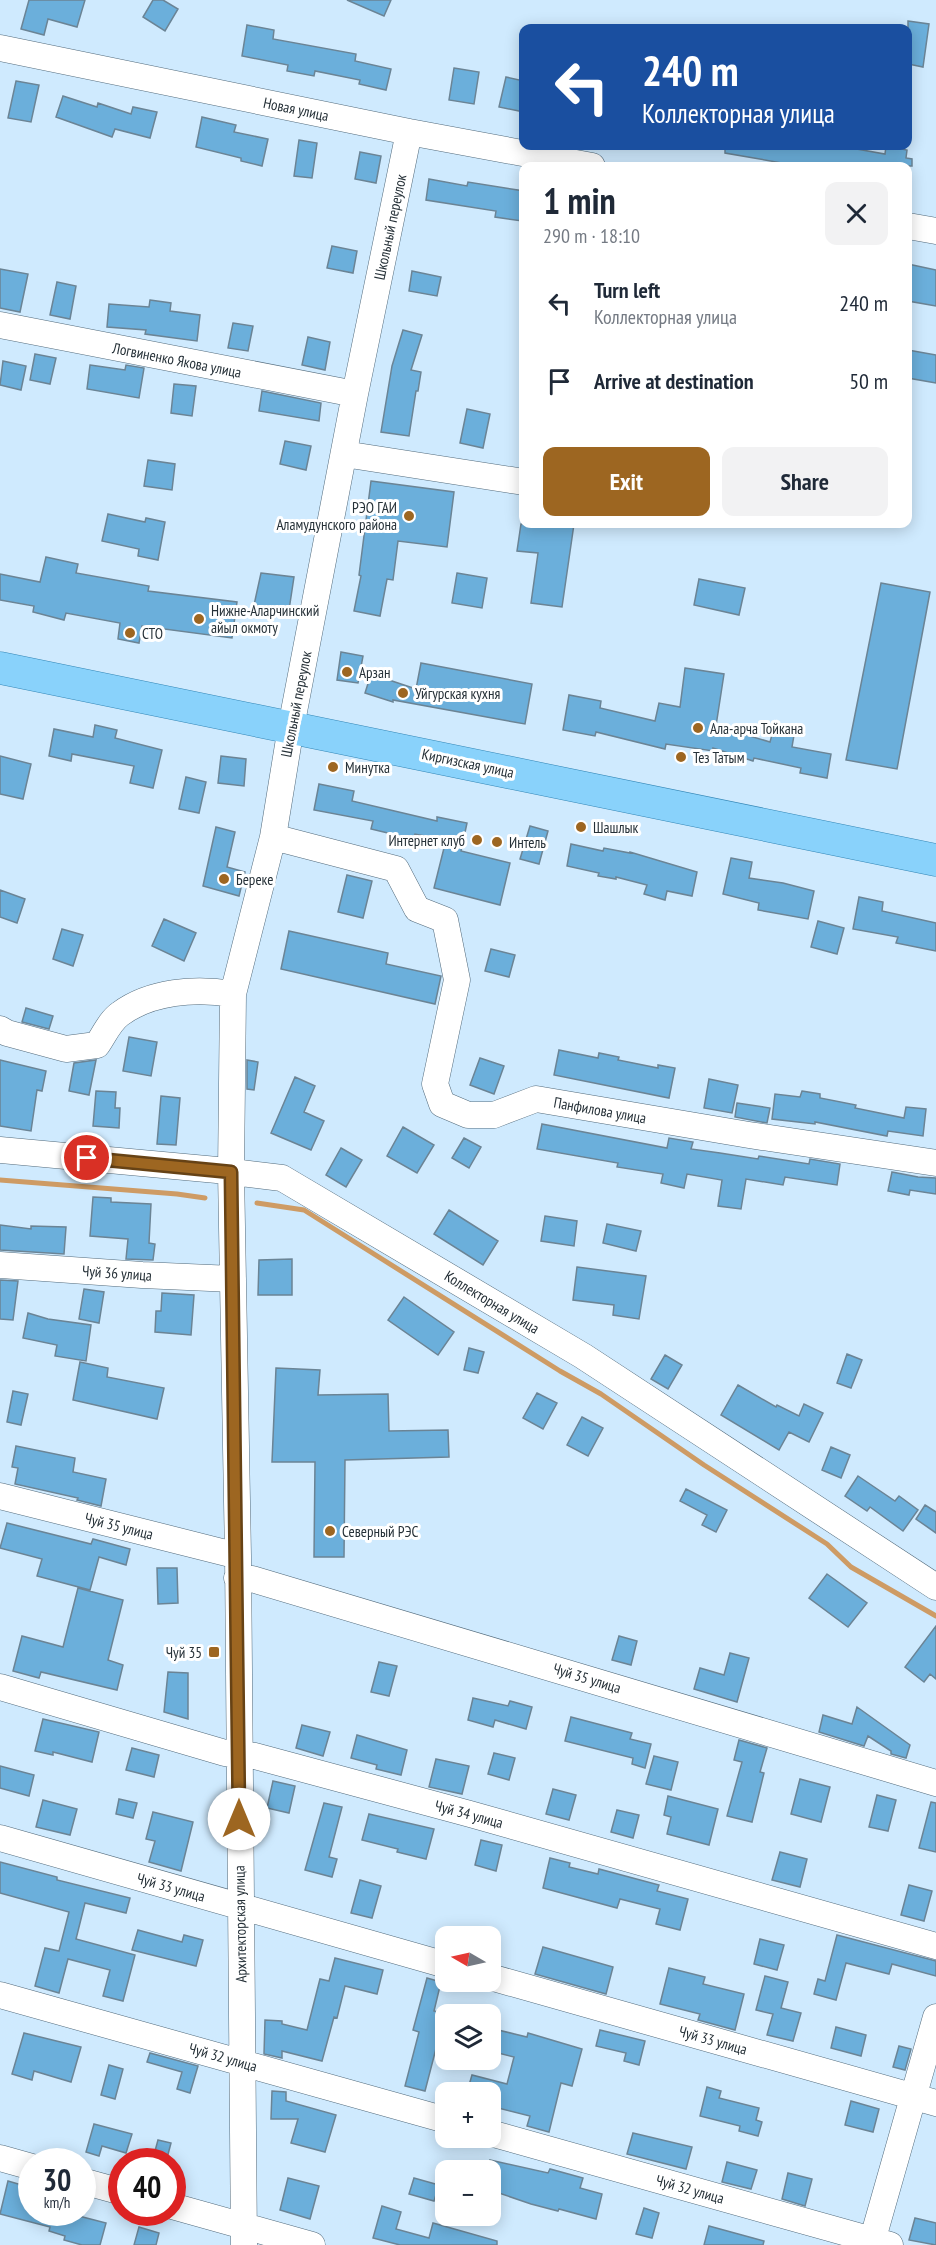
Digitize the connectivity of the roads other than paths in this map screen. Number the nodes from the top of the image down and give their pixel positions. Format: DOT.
graph roads {
  1 [pos="0,48"];
  2 [pos="409,132"];
  3 [pos="570,162"];
  4 [pos="912,227"];
  5 [pos="936,231"];
  6 [pos="0,326"];
  7 [pos="355,394"];
  8 [pos="344,454"];
  9 [pos="519,481"];
  10 [pos="0,668"];
  11 [pos="291,727"];
  12 [pos="273,837"];
  13 [pos="936,860"];
  14 [pos="233,994"];
  15 [pos="0,1029"];
  16 [pos="0,1150"];
  17 [pos="936,1163"];
  18 [pos="231,1172"];
  19 [pos="0,1265"];
  20 [pos="233,1279"];
  21 [pos="0,1496"];
  22 [pos="237,1567"];
  23 [pos="936,1587"];
  24 [pos="0,1687"];
  25 [pos="239,1755"];
  26 [pos="936,1783"];
  27 [pos="0,1839"];
  28 [pos="240,1906"];
  29 [pos="936,1946"];
  30 [pos="435,1962"];
  31 [pos="501,1980"];
  32 [pos="0,1995"];
  33 [pos="936,2017"];
  34 [pos="243,2063"];
  35 [pos="924,2100"];
  36 [pos="435,2117"];
  37 [pos="501,2136"];
  38 [pos="0,2158"];
  39 [pos="18,2163"];
  40 [pos="186,2212"];
  41 [pos="243,2236"];
  42 [pos="878,2243"];
  43 [pos="312,2245"];
  1 -- 2 [label="street, Новая улица"];
  2 -- 3 [label="street, Новая улица"];
  2 -- 7 [label="street, Школьный переулок"];
  4 -- 5 [label="street"];
  6 -- 7 [label="street, Логвиненко Якова улица"];
  7 -- 8 [label="street, Школьный переулок"];
  8 -- 9 [label="street"];
  8 -- 11 [label="street, Школьный переулок"];
  10 -- 11 [label="main road, Киргизская улица"];
  11 -- 12 [label="street, Школьный переулок"];
  11 -- 13 [label="main road, Киргизская улица"];
  12 -- 14 [label="street, Школьный переулок"];
  12 -- 17 [label="street, Панфилова улица"];
  14 -- 15 [label="street"];
  14 -- 18 [label="street, Школьный переулок"];
  16 -- 18 [label="street, Коллекторная улица"];
  18 -- 20 [label="street, Архитекторская улица"];
  18 -- 23 [label="street, Коллекторная улица"];
  19 -- 20 [label="street, Чуй 36 улица"];
  20 -- 22 [label="street, Архитекторская улица"];
  21 -- 22 [label="street, Чуй 35 улица"];
  22 -- 25 [label="street, Архитекторская улица"];
  22 -- 26 [label="street, Чуй 35 улица"];
  24 -- 25 [label="street, Чуй 34 улица"];
  25 -- 28 [label="street, Архитекторская улица"];
  25 -- 29 [label="street, Чуй 34 улица"];
  27 -- 28 [label="street, Чуй 33 улица"];
  28 -- 30 [label="street, Чуй 33 улица"];
  28 -- 34 [label="street, Архитекторская улица"];
  31 -- 35 [label="street, Чуй 33 улица"];
  32 -- 34 [label="street, Чуй 32 улица"];
  33 -- 35 [label="street"];
  34 -- 36 [label="street, Чуй 32 улица"];
  34 -- 41 [label="street, Архитекторская улица"];
  35 -- 42 [label="street"];
  37 -- 42 [label="street, Чуй 32 улица"];
  38 -- 39 [label="street"];
  40 -- 41 [label="street"];
  41 -- 43 [label="street"];
}
